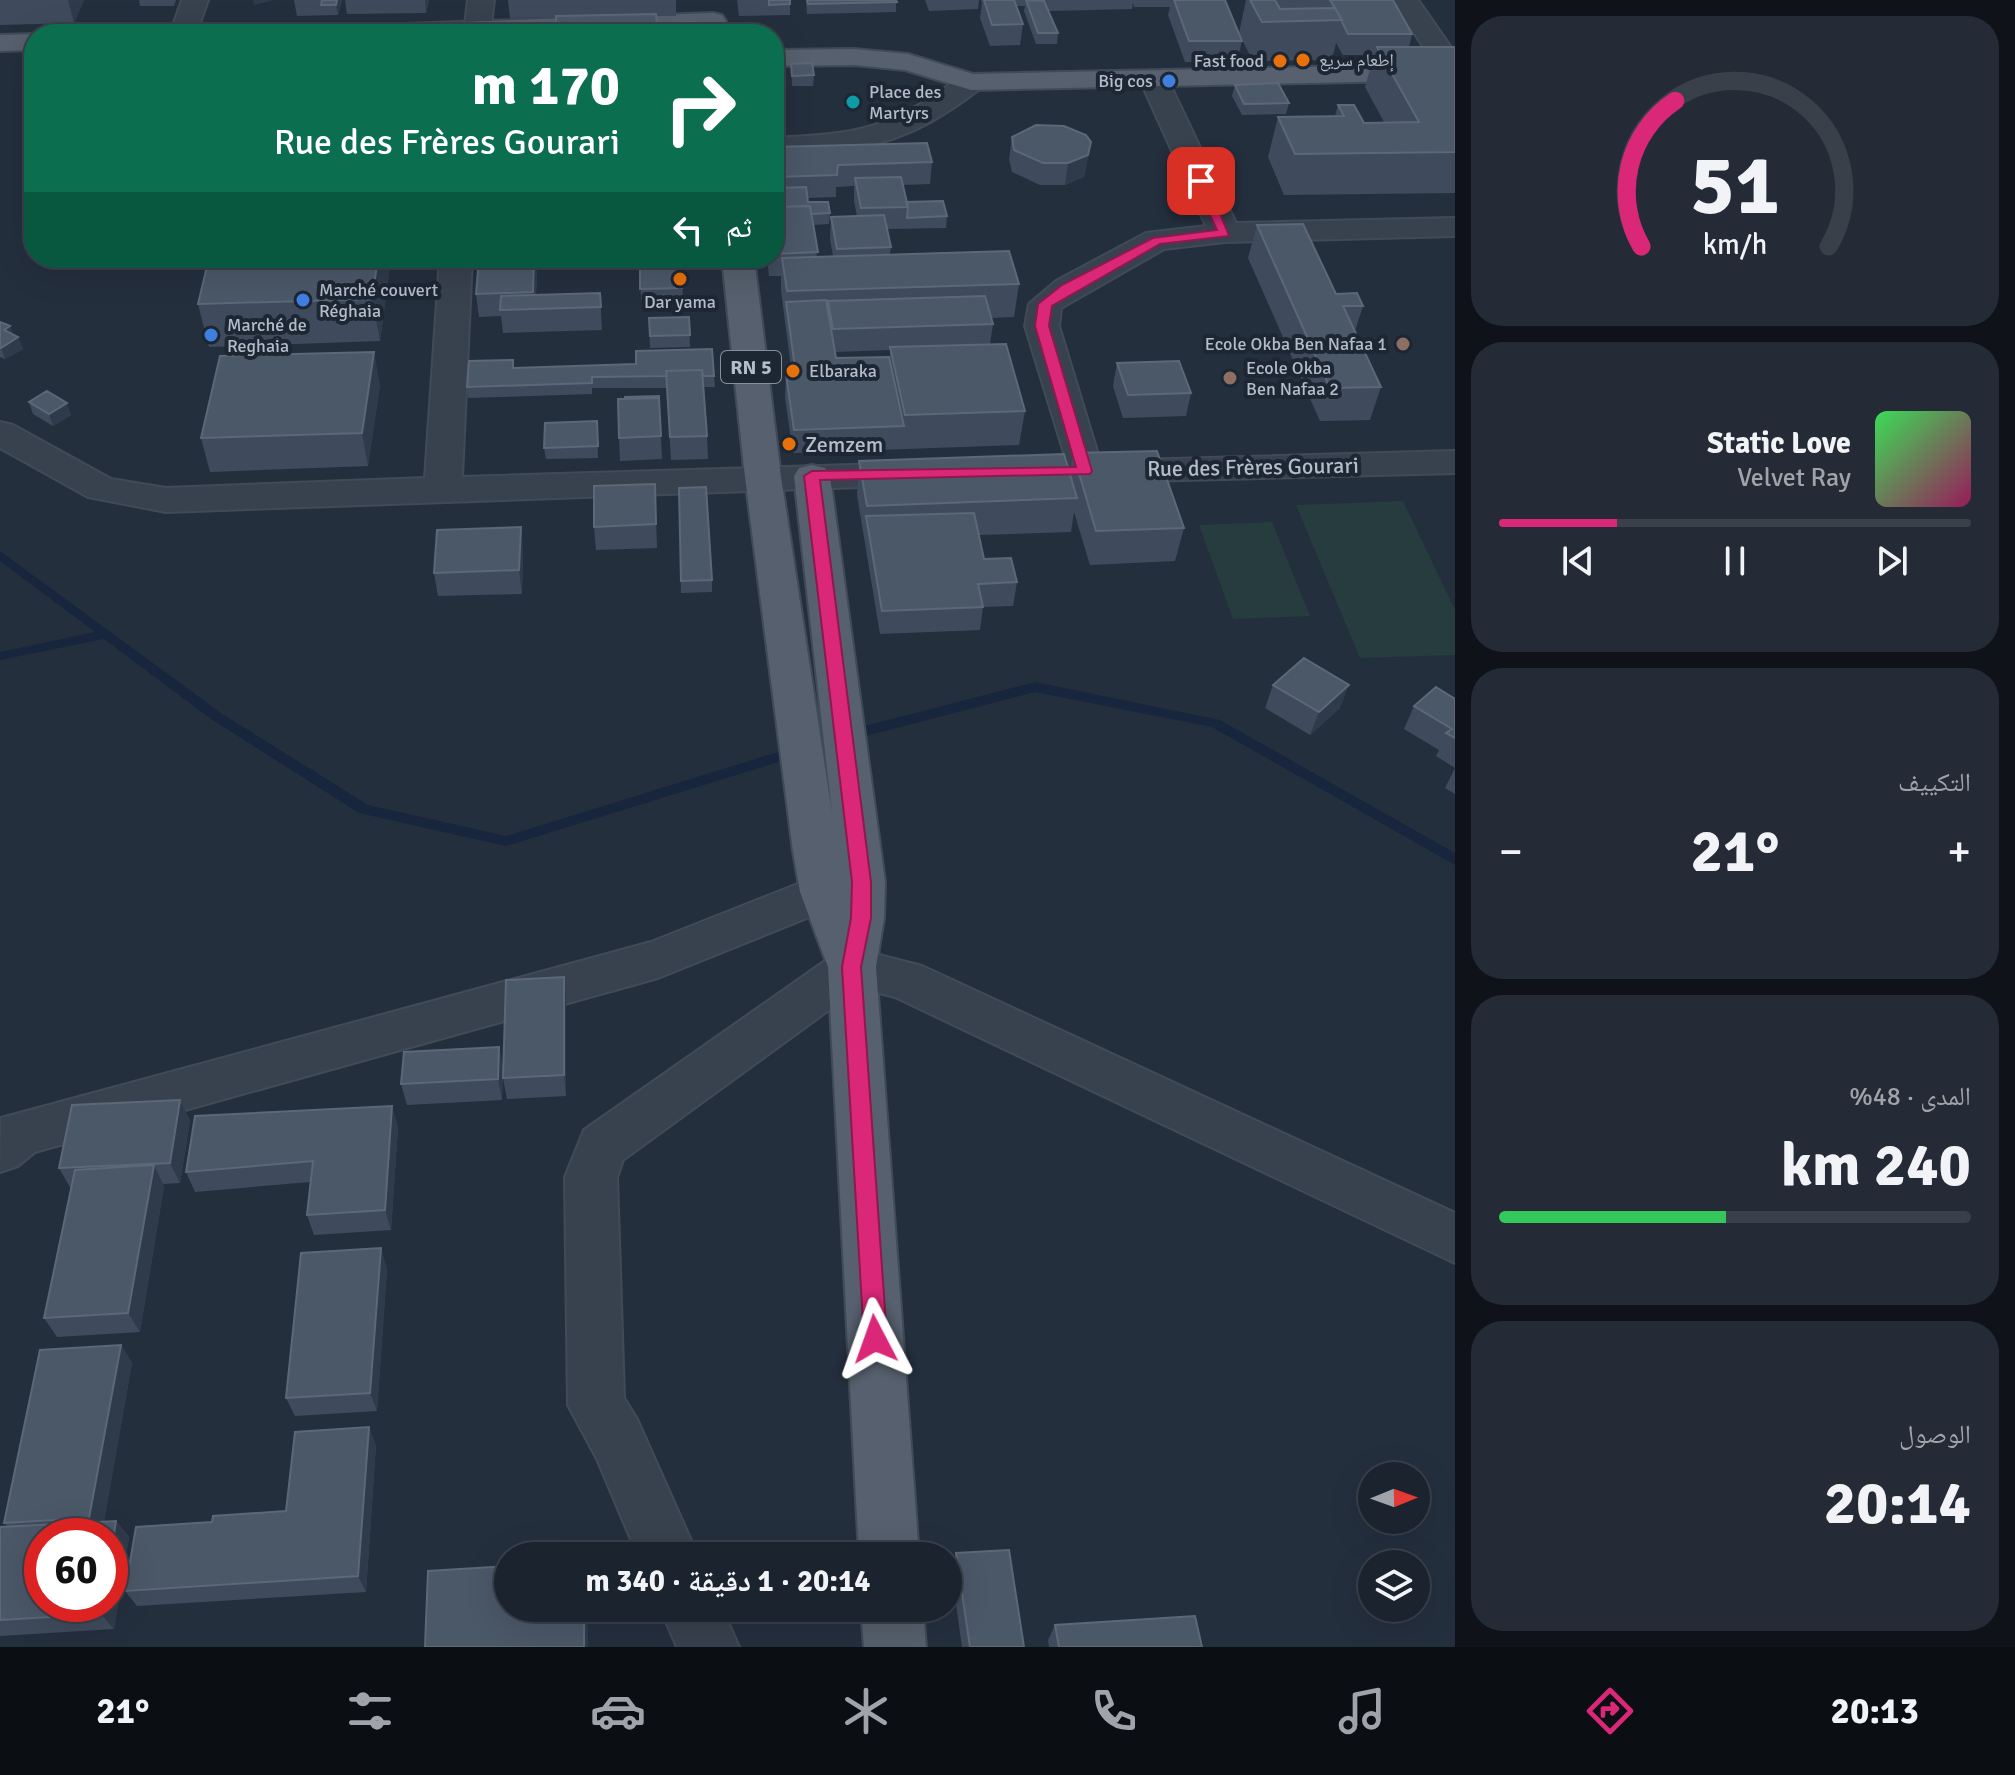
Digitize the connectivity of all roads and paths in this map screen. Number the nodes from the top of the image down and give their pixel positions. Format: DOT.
graph roads {
  1 [pos="195,0"];
  2 [pos="481,0"];
  3 [pos="1405,0"];
  4 [pos="713,18"];
  5 [pos="187,24"];
  6 [pos="478,24"];
  7 [pos="612,24"];
  8 [pos="24,42"];
  9 [pos="0,43"];
  10 [pos="784,44"];
  11 [pos="784,58"];
  12 [pos="932,69"];
  13 [pos="1455,73"];
  14 [pos="1153,78"];
  15 [pos="971,82"];
  16 [pos="784,147"];
  17 [pos="1455,227"];
  18 [pos="1225,233"];
  19 [pos="455,268"];
  20 [pos="739,268"];
  21 [pos="0,433"];
  22 [pos="1455,462"];
  23 [pos="948,473"];
  24 [pos="812,476"];
  25 [pos="763,477"];
  26 [pos="443,489"];
  27 [pos="823,892"];
  28 [pos="852,967"];
  29 [pos="0,1150"];
  30 [pos="1455,1239"];
  31 [pos="662,1542"];
  32 [pos="888,1542"];
  33 [pos="697,1622"];
  34 [pos="893,1622"];
  35 [pos="708,1647"];
  36 [pos="895,1647"];
  1 -- 5 [label="street"];
  2 -- 6 [label="street"];
  3 -- 13 [label="street"];
  4 -- 7 [label="main road"];
  8 -- 9 [label="main road"];
  10 -- 12 [label="main road"];
  11 -- 12 [label="main road"];
  12 -- 15 [label="main road"];
  13 -- 14 [label="main road"];
  14 -- 15 [label="main road"];
  14 -- 18 [label="street"];
  15 -- 16 [label="street"];
  17 -- 18 [label="street"];
  18 -- 22 [label="street, Rue des Frères Gourari"];
  19 -- 26 [label="street"];
  20 -- 25 [label="main road, RN 5"];
  21 -- 26 [label="street"];
  23 -- 24 [label="street"];
  24 -- 25 [label="street"];
  24 -- 28 [label="main road, RN 5"];
  25 -- 26 [label="street"];
  25 -- 27 [label="main road, RN 5"];
  27 -- 28 [label="main road, RN 5"];
  27 -- 29 [label="street"];
  28 -- 30 [label="street"];
  28 -- 31 [label="street"];
  28 -- 32 [label="main road, RN 5"];
  33 -- 35 [label="street"];
  34 -- 36 [label="main road"];
}
